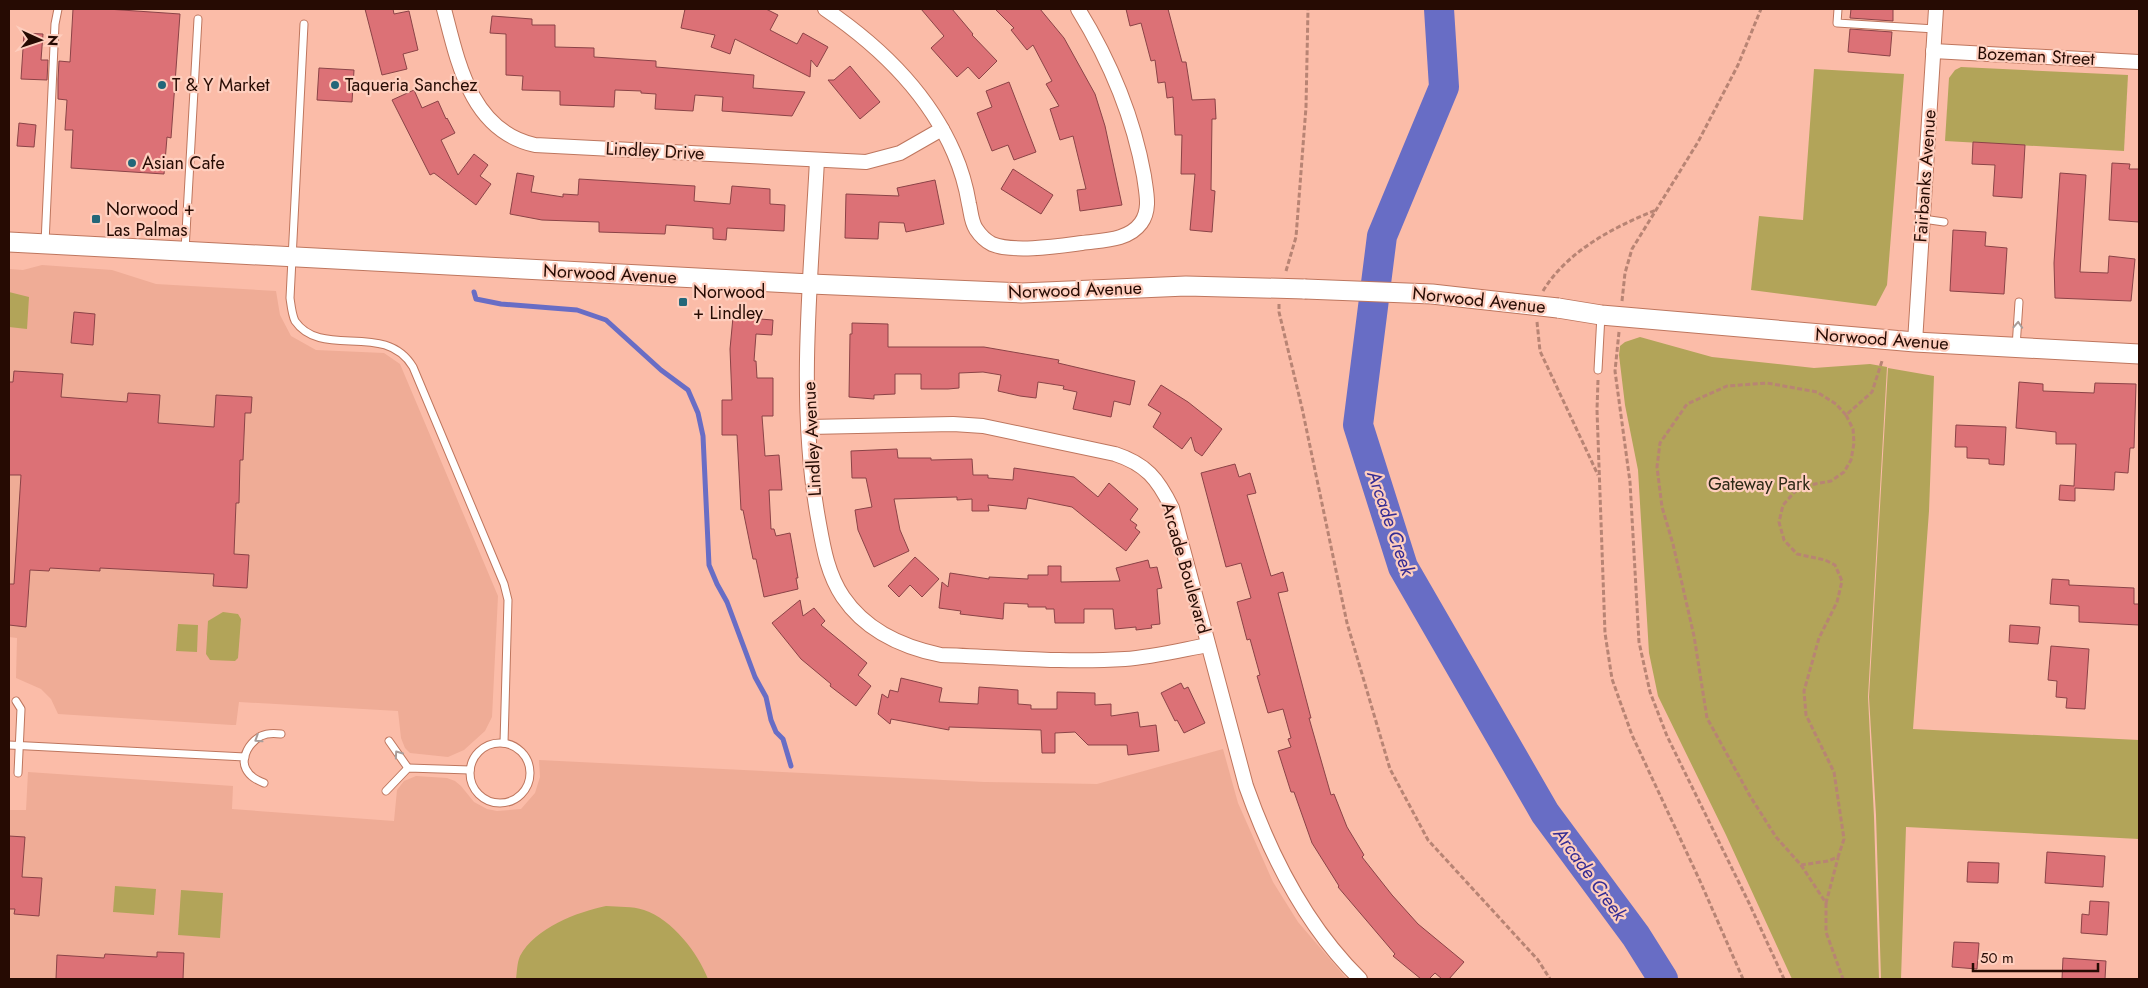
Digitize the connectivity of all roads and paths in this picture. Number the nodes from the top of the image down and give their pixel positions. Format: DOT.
graph roads {
  1 [pos="58,9"];
  2 [pos="444,9"];
  3 [pos="825,9"];
  4 [pos="1078,9"];
  5 [pos="1308,9"];
  6 [pos="1762,9"];
  7 [pos="1838,9"];
  8 [pos="1936,9"];
  9 [pos="198,18"];
  10 [pos="304,24"];
  11 [pos="1934,29"];
  12 [pos="1933,51"];
  13 [pos="2139,62"];
  14 [pos="942,128"];
  15 [pos="817,160"];
  16 [pos="1923,219"];
  17 [pos="1944,222"];
  18 [pos="9,242"];
  19 [pos="45,244"];
  20 [pos="185,251"];
  21 [pos="292,257"];
  22 [pos="811,284"];
  23 [pos="1281,287"];
  24 [pos="2019,302"];
  25 [pos="1601,314"];
  26 [pos="1620,316"];
  27 [pos="1613,334"];
  28 [pos="1914,342"];
  29 [pos="2016,348"];
  30 [pos="2139,354"];
  31 [pos="1882,362"];
  32 [pos="1598,370"];
  33 [pos="1846,415"];
  34 [pos="809,428"];
  35 [pos="1208,645"];
  36 [pos="16,701"];
  37 [pos="281,734"];
  38 [pos="389,741"];
  39 [pos="504,743"];
  40 [pos="9,745"];
  41 [pos="19,745"];
  42 [pos="245,757"];
  43 [pos="408,768"];
  44 [pos="470,770"];
  45 [pos="18,773"];
  46 [pos="264,784"];
  47 [pos="386,791"];
  48 [pos="1838,858"];
  49 [pos="1801,865"];
  50 [pos="1826,904"];
  51 [pos="1360,979"];
  52 [pos="1550,979"];
  53 [pos="1743,979"];
  54 [pos="1784,979"];
  55 [pos="1843,979"];
  1 -- 19 [label="lane"];
  2 -- 15 [label="street, Lindley Drive"];
  3 -- 14 [label="street"];
  4 -- 14 [label="street"];
  5 -- 23 [label="path"];
  6 -- 26 [label="path"];
  7 -- 11 [label="lane"];
  8 -- 11 [label="street, Fairbanks Avenue"];
  9 -- 20 [label="lane"];
  10 -- 21 [label="lane"];
  11 -- 12 [label="street, Fairbanks Avenue"];
  12 -- 13 [label="street, Bozeman Street"];
  12 -- 16 [label="street, Fairbanks Avenue"];
  14 -- 15 [label="street, Lindley Drive"];
  15 -- 22 [label="street, Lindley Avenue"];
  16 -- 17 [label="lane"];
  16 -- 28 [label="street, Fairbanks Avenue"];
  18 -- 19 [label="main road, Norwood Avenue"];
  19 -- 20 [label="main road, Norwood Avenue"];
  20 -- 21 [label="main road, Norwood Avenue"];
  21 -- 22 [label="main road, Norwood Avenue"];
  21 -- 39 [label="lane"];
  22 -- 23 [label="main road, Norwood Avenue"];
  22 -- 34 [label="street, Lindley Avenue"];
  23 -- 25 [label="main road, Norwood Avenue, bridge"];
  23 -- 52 [label="path"];
  29 -- 24 [label="lane, one-way"];
  25 -- 26 [label="main road, Norwood Avenue"];
  25 -- 32 [label="lane"];
  26 -- 27 [label="path"];
  26 -- 28 [label="main road, Norwood Avenue"];
  26 -- 54 [label="path"];
  28 -- 29 [label="main road, Norwood Avenue"];
  29 -- 30 [label="main road, Norwood Avenue"];
  31 -- 33 [label="path"];
  32 -- 53 [label="path"];
  33 -- 48 [label="path"];
  33 -- 49 [label="path"];
  34 -- 35 [label="street, Arcade Boulevard"];
  34 -- 35 [label="street, Lindley Avenue"];
  35 -- 51 [label="street, Arcade Boulevard"];
  36 -- 41 [label="lane"];
  37 -- 42 [label="lane, one-way"];
  43 -- 38 [label="lane, one-way"];
  39 -- 44 [label="lane"];
  39 -- 44 [label="lane"];
  40 -- 41 [label="lane"];
  41 -- 42 [label="lane"];
  41 -- 45 [label="lane"];
  42 -- 46 [label="lane"];
  43 -- 44 [label="lane"];
  43 -- 47 [label="lane"];
  48 -- 49 [label="path"];
  48 -- 50 [label="path"];
  49 -- 50 [label="path"];
  50 -- 55 [label="path"];
}
